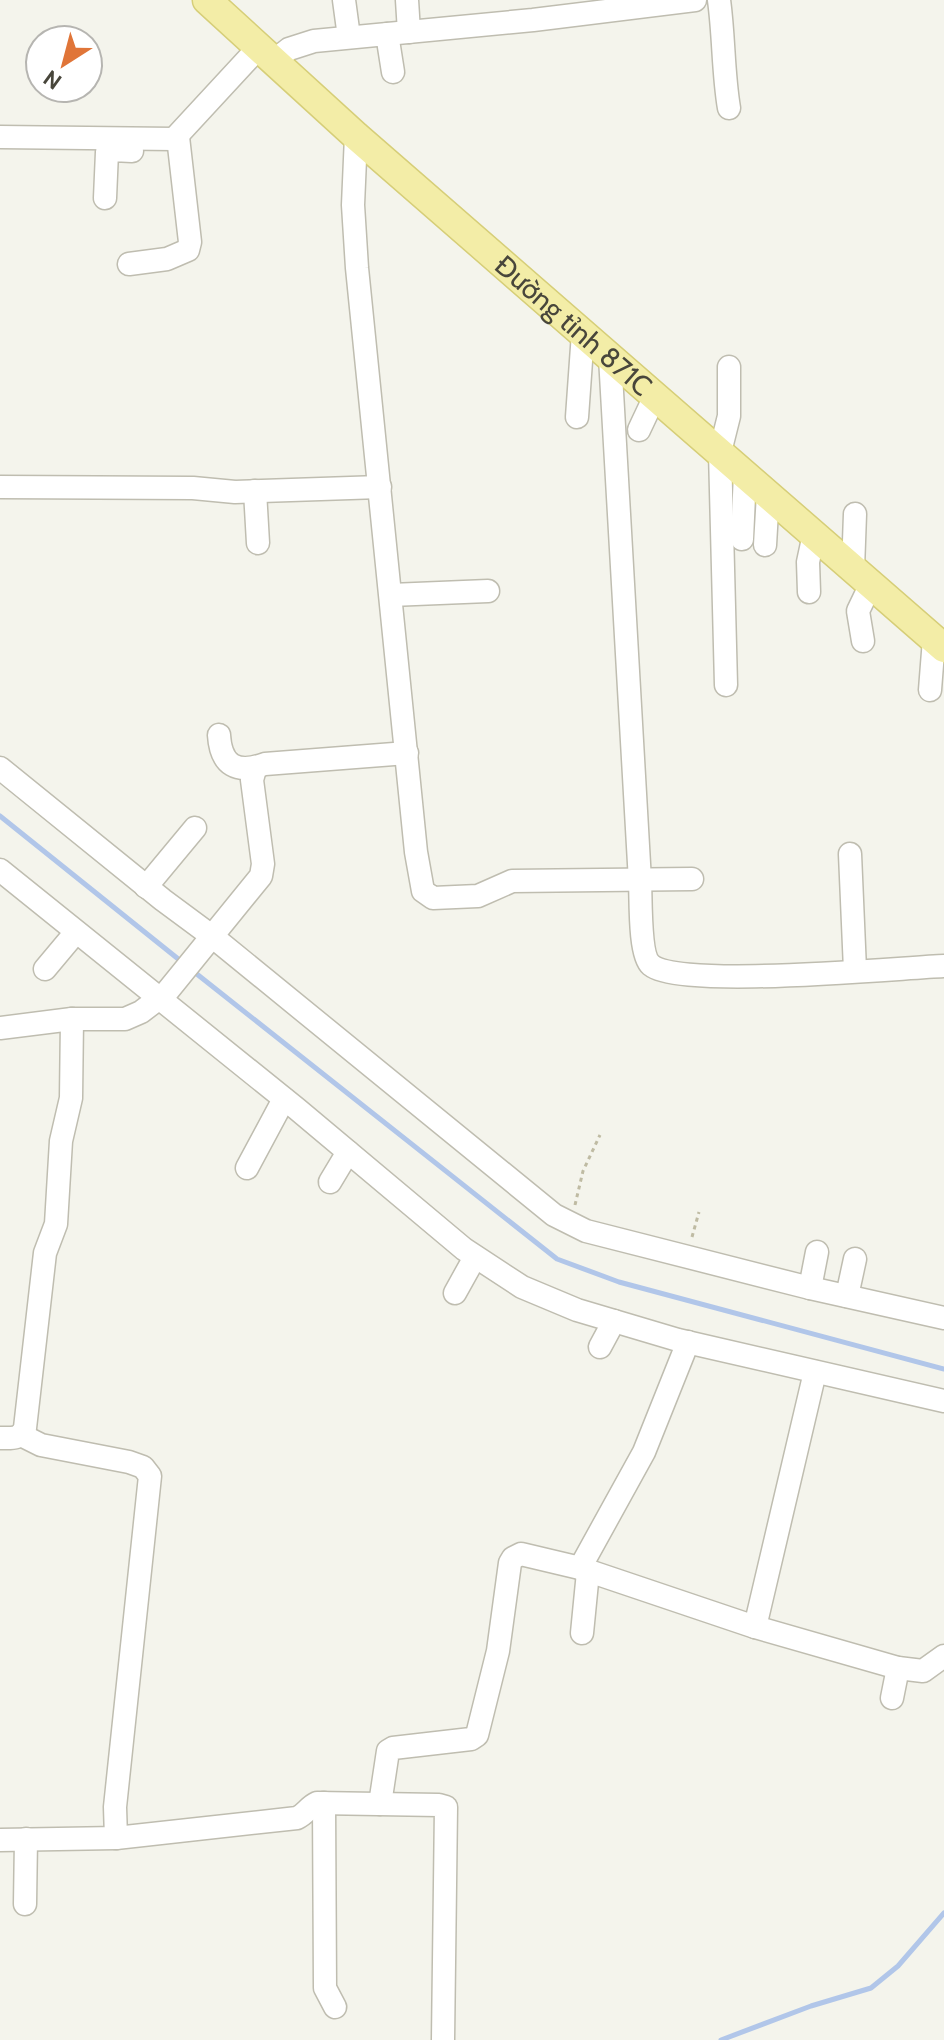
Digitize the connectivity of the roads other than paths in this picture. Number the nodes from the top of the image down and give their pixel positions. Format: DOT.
graph roads {
  1 [pos="207,0"];
  2 [pos="344,0"];
  3 [pos="407,0"];
  4 [pos="695,0"];
  5 [pos="719,0"];
  6 [pos="583,7"];
  7 [pos="398,33"];
  8 [pos="349,37"];
  9 [pos="267,53"];
  10 [pos="393,72"];
  11 [pos="729,108"];
  12 [pos="356,136"];
  13 [pos="0,137"];
  14 [pos="179,145"];
  15 [pos="105,198"];
  16 [pos="129,264"];
  17 [pos="583,333"];
  18 [pos="610,357"];
  19 [pos="729,367"];
  20 [pos="655,396"];
  21 [pos="577,417"];
  22 [pos="639,430"];
  23 [pos="720,452"];
  24 [pos="745,474"];
  25 [pos="0,487"];
  26 [pos="380,487"];
  27 [pos="255,491"];
  28 [pos="768,494"];
  29 [pos="855,514"];
  30 [pos="814,534"];
  31 [pos="742,539"];
  32 [pos="258,543"];
  33 [pos="765,545"];
  34 [pos="862,576"];
  35 [pos="488,591"];
  36 [pos="809,592"];
  37 [pos="391,595"];
  38 [pos="863,641"];
  39 [pos="939,644"];
  40 [pos="726,685"];
  41 [pos="930,690"];
  42 [pos="219,735"];
  43 [pos="407,753"];
  44 [pos="0,768"];
  45 [pos="255,769"];
  46 [pos="195,828"];
  47 [pos="850,854"];
  48 [pos="0,870"];
  49 [pos="692,879"];
  50 [pos="640,881"];
  51 [pos="146,887"];
  52 [pos="76,932"];
  53 [pos="211,940"];
  54 [pos="944,966"];
  55 [pos="45,969"];
  56 [pos="855,970"];
  57 [pos="163,997"];
  58 [pos="72,1019"];
  59 [pos="0,1028"];
  60 [pos="284,1099"];
  61 [pos="348,1152"];
  62 [pos="247,1168"];
  63 [pos="330,1182"];
  64 [pos="817,1252"];
  65 [pos="475,1257"];
  66 [pos="855,1259"];
  67 [pos="810,1288"];
  68 [pos="455,1293"];
  69 [pos="847,1296"];
  70 [pos="944,1318"];
  71 [pos="614,1321"];
  72 [pos="688,1342"];
  73 [pos="600,1347"];
  74 [pos="815,1372"];
  75 [pos="944,1401"];
  76 [pos="11,1436"];
  77 [pos="584,1570"];
  78 [pos="755,1627"];
  79 [pos="582,1633"];
  80 [pos="944,1656"];
  81 [pos="898,1668"];
  82 [pos="892,1698"];
  83 [pos="324,1803"];
  84 [pos="380,1804"];
  85 [pos="116,1838"];
  86 [pos="26,1839"];
  87 [pos="0,1840"];
  88 [pos="25,1904"];
  89 [pos="335,2007"];
  90 [pos="443,2040"];
  1 -- 9 [label="main road, Đường tỉnh 871C"];
  2 -- 8 [label="street"];
  3 -- 7 [label="street"];
  4 -- 6 [label="street"];
  5 -- 11 [label="street"];
  6 -- 7 [label="street"];
  7 -- 8 [label="street"];
  7 -- 10 [label="street"];
  8 -- 9 [label="street"];
  9 -- 12 [label="main road, Đường tỉnh 871C"];
  9 -- 14 [label="street"];
  12 -- 17 [label="main road, Đường tỉnh 871C"];
  12 -- 26 [label="street"];
  13 -- 14 [label="street"];
  14 -- 15 [label="street"];
  14 -- 16 [label="street"];
  17 -- 18 [label="main road, Đường tỉnh 871C"];
  17 -- 21 [label="street"];
  18 -- 20 [label="main road, Đường tỉnh 871C"];
  18 -- 50 [label="street"];
  19 -- 23 [label="street"];
  20 -- 22 [label="street"];
  20 -- 23 [label="main road, Đường tỉnh 871C"];
  23 -- 24 [label="main road, Đường tỉnh 871C"];
  23 -- 40 [label="street"];
  24 -- 28 [label="main road, Đường tỉnh 871C"];
  24 -- 31 [label="street"];
  25 -- 27 [label="street"];
  26 -- 27 [label="street"];
  26 -- 37 [label="street"];
  27 -- 32 [label="street"];
  28 -- 30 [label="main road, Đường tỉnh 871C"];
  28 -- 33 [label="street"];
  29 -- 34 [label="street"];
  30 -- 34 [label="main road, Đường tỉnh 871C"];
  30 -- 36 [label="street"];
  34 -- 38 [label="street"];
  34 -- 39 [label="main road, Đường tỉnh 871C"];
  35 -- 37 [label="street"];
  37 -- 43 [label="street"];
  39 -- 41 [label="street"];
  42 -- 45 [label="street"];
  43 -- 45 [label="street"];
  43 -- 50 [label="street"];
  44 -- 51 [label="street"];
  45 -- 53 [label="street"];
  46 -- 51 [label="street"];
  47 -- 56 [label="street"];
  48 -- 52 [label="street"];
  49 -- 50 [label="street"];
  50 -- 56 [label="street"];
  51 -- 53 [label="street"];
  52 -- 55 [label="street"];
  52 -- 57 [label="street"];
  53 -- 57 [label="street"];
  53 -- 67 [label="street"];
  54 -- 56 [label="street"];
  57 -- 58 [label="street"];
  57 -- 60 [label="street"];
  58 -- 59 [label="street"];
  58 -- 76 [label="street"];
  60 -- 61 [label="street"];
  60 -- 62 [label="street"];
  61 -- 63 [label="street"];
  61 -- 65 [label="street"];
  64 -- 67 [label="street"];
  65 -- 68 [label="street"];
  65 -- 71 [label="street"];
  66 -- 69 [label="street"];
  67 -- 69 [label="street"];
  69 -- 70 [label="street"];
  71 -- 72 [label="street"];
  71 -- 73 [label="street"];
  72 -- 74 [label="street"];
  72 -- 77 [label="street"];
  74 -- 75 [label="street"];
  74 -- 78 [label="street"];
  76 -- 85 [label="street"];
  77 -- 78 [label="street"];
  77 -- 79 [label="street"];
  77 -- 84 [label="street"];
  78 -- 81 [label="street"];
  80 -- 81 [label="street"];
  81 -- 82 [label="street"];
  83 -- 84 [label="street"];
  83 -- 85 [label="street"];
  83 -- 89 [label="street"];
  84 -- 90 [label="street"];
  85 -- 86 [label="street"];
  86 -- 87 [label="street"];
  86 -- 88 [label="street"];
}
